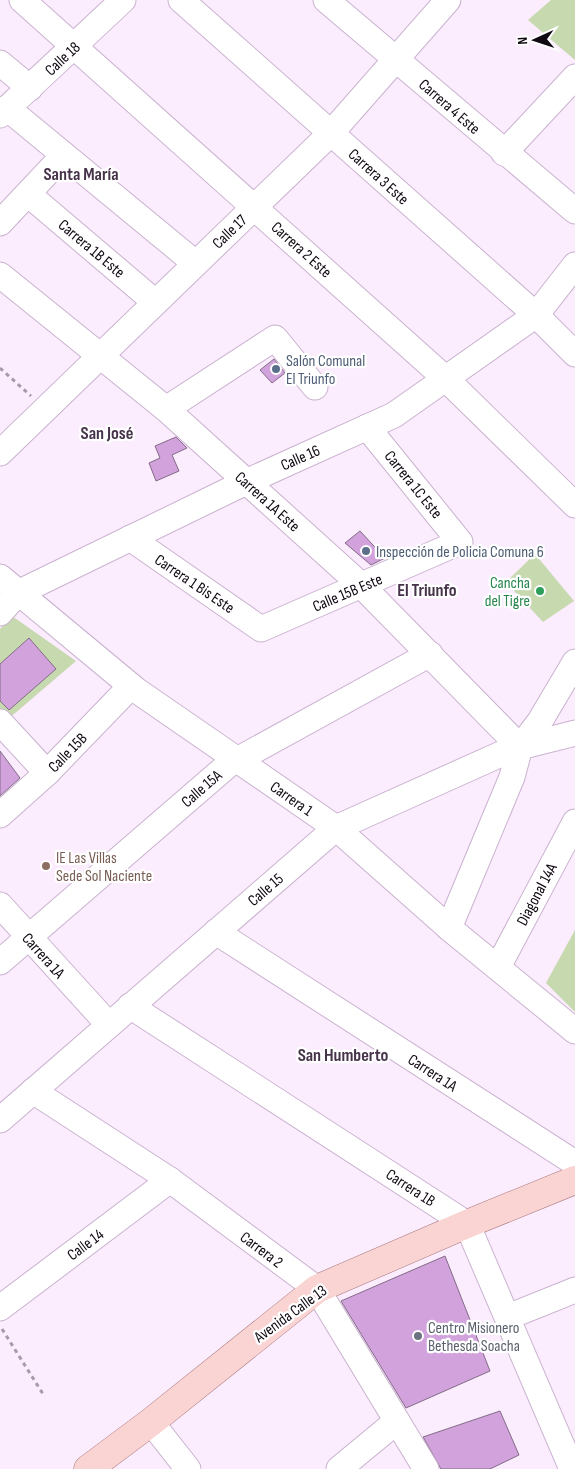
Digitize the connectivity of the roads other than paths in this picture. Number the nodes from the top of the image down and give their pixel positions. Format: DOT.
graph roads {
  1 [pos="22,0"];
  2 [pos="123,0"];
  3 [pos="181,0"];
  4 [pos="326,0"];
  5 [pos="448,0"];
  6 [pos="74,47"];
  7 [pos="396,60"];
  8 [pos="0,63"];
  9 [pos="575,78"];
  10 [pos="30,88"];
  11 [pos="4,111"];
  12 [pos="331,133"];
  13 [pos="504,153"];
  14 [pos="64,155"];
  15 [pos="28,194"];
  16 [pos="254,206"];
  17 [pos="575,211"];
  18 [pos="0,223"];
  19 [pos="196,263"];
  20 [pos="575,265"];
  21 [pos="0,275"];
  22 [pos="155,302"];
  23 [pos="536,315"];
  24 [pos="575,354"];
  25 [pos="100,355"];
  26 [pos="446,379"];
  27 [pos="315,387"];
  28 [pos="166,409"];
  29 [pos="367,427"];
  30 [pos="0,453"];
  31 [pos="246,482"];
  32 [pos="575,505"];
  33 [pos="130,538"];
  34 [pos="460,542"];
  35 [pos="9,585"];
  36 [pos="362,586"];
  37 [pos="0,613"];
  38 [pos="261,628"];
  39 [pos="430,654"];
  40 [pos="575,662"];
  41 [pos="132,686"];
  42 [pos="0,722"];
  43 [pos="575,733"];
  44 [pos="520,747"];
  45 [pos="237,760"];
  46 [pos="48,773"];
  47 [pos="0,815"];
  48 [pos="575,822"];
  49 [pos="336,828"];
  50 [pos="0,906"];
  51 [pos="449,928"];
  52 [pos="216,932"];
  53 [pos="28,938"];
  54 [pos="0,962"];
  55 [pos="498,967"];
  56 [pos="130,1006"];
  57 [pos="109,1025"];
  58 [pos="575,1031"];
  59 [pos="33,1091"];
  60 [pos="0,1120"];
  61 [pos="575,1163"];
  62 [pos="170,1180"];
  63 [pos="575,1180"];
  64 [pos="467,1224"];
  65 [pos="317,1289"];
  66 [pos="575,1290"];
  67 [pos="0,1308"];
  68 [pos="508,1317"];
  69 [pos="397,1421"];
  70 [pos="151,1422"];
  71 [pos="88,1469"];
  72 [pos="188,1469"];
  73 [pos="339,1469"];
  74 [pos="426,1469"];
  75 [pos="572,1469"];
  1 -- 6 [label="street, Carrera 2 Este"];
  2 -- 6 [label="street, Calle 18"];
  3 -- 12 [label="street, Carrera 3 Este"];
  4 -- 7 [label="street, Carrera 4 Este"];
  5 -- 7 [label="street, Calle 17"];
  6 -- 10 [label="street, Calle 18"];
  6 -- 16 [label="street, Carrera 2 Este"];
  7 -- 12 [label="street, Calle 17"];
  7 -- 13 [label="street, Carrera 4 Este"];
  8 -- 10 [label="street"];
  9 -- 13 [label="street"];
  10 -- 11 [label="street, Calle 18"];
  11 -- 14 [label="street"];
  12 -- 16 [label="street, Calle 17"];
  12 -- 23 [label="street, Carrera 3 Este"];
  13 -- 17 [label="street, Carrera 4 Este"];
  14 -- 15 [label="street"];
  14 -- 19 [label="street"];
  15 -- 18 [label="street"];
  15 -- 22 [label="street, Carrera 1B Este"];
  16 -- 19 [label="street, Calle 17"];
  16 -- 26 [label="street, Carrera 2 Este"];
  19 -- 22 [label="street, Calle 17"];
  20 -- 23 [label="street, Calle 16"];
  21 -- 25 [label="street, Carrera 1A Este"];
  22 -- 25 [label="street, Calle 17"];
  23 -- 24 [label="street, Carrera 3 Este"];
  23 -- 26 [label="street, Calle 16"];
  25 -- 28 [label="street, Carrera 1A Este"];
  25 -- 30 [label="street, Calle 17"];
  26 -- 29 [label="street, Calle 16"];
  26 -- 32 [label="street, Carrera 2 Este"];
  27 -- 28 [label="street"];
  28 -- 31 [label="street, Carrera 1A Este"];
  29 -- 31 [label="street, Calle 16"];
  29 -- 34 [label="street, Carrera 1C Este"];
  31 -- 33 [label="street, Calle 16"];
  31 -- 36 [label="street, Carrera 1A Este"];
  33 -- 35 [label="street, Calle 16"];
  33 -- 38 [label="street, Carrera 1 Bis Este"];
  34 -- 36 [label="street, Calle 15B Este"];
  35 -- 37 [label="street, Calle 16"];
  35 -- 41 [label="street, Carrera 1"];
  36 -- 38 [label="street, Calle 15B Este"];
  36 -- 39 [label="street, Carrera 1A Este"];
  39 -- 44 [label="street, Carrera 1A Este"];
  39 -- 45 [label="street, Calle 15A"];
  40 -- 44 [label="street"];
  41 -- 45 [label="street, Carrera 1"];
  41 -- 46 [label="street, Calle 15B"];
  42 -- 46 [label="street"];
  43 -- 44 [label="street, Calle 15"];
  44 -- 49 [label="street, Calle 15"];
  44 -- 51 [label="street"];
  45 -- 49 [label="street, Carrera 1"];
  45 -- 53 [label="street, Calle 15A"];
  46 -- 47 [label="street, Calle 15B"];
  48 -- 55 [label="street, Diagonal 14A"];
  49 -- 51 [label="street, Carrera 1"];
  49 -- 52 [label="street, Calle 15"];
  50 -- 53 [label="street, Carrera 1A"];
  51 -- 55 [label="street, Carrera 1"];
  52 -- 56 [label="street, Calle 15"];
  52 -- 61 [label="street, Carrera 1A"];
  53 -- 54 [label="street, Calle 15A"];
  53 -- 57 [label="street, Carrera 1A"];
  55 -- 58 [label="street, Carrera 1"];
  56 -- 57 [label="street, Calle 15"];
  56 -- 64 [label="street, Carrera 1B"];
  57 -- 59 [label="street, Calle 15"];
  59 -- 60 [label="street, Calle 15"];
  59 -- 62 [label="street, Carrera 2"];
  62 -- 65 [label="street, Carrera 2"];
  62 -- 67 [label="street, Calle 14"];
  63 -- 64 [label="main road, Avenida Calle 13"];
  64 -- 65 [label="main road, Avenida Calle 13"];
  64 -- 68 [label="street"];
  65 -- 69 [label="street, Carrera 2"];
  65 -- 70 [label="main road, Avenida Calle 13"];
  66 -- 68 [label="street"];
  68 -- 75 [label="street"];
  69 -- 73 [label="street"];
  69 -- 74 [label="street, Carrera 2"];
  70 -- 71 [label="main road, Avenida Calle 13"];
  70 -- 72 [label="street"];
}
